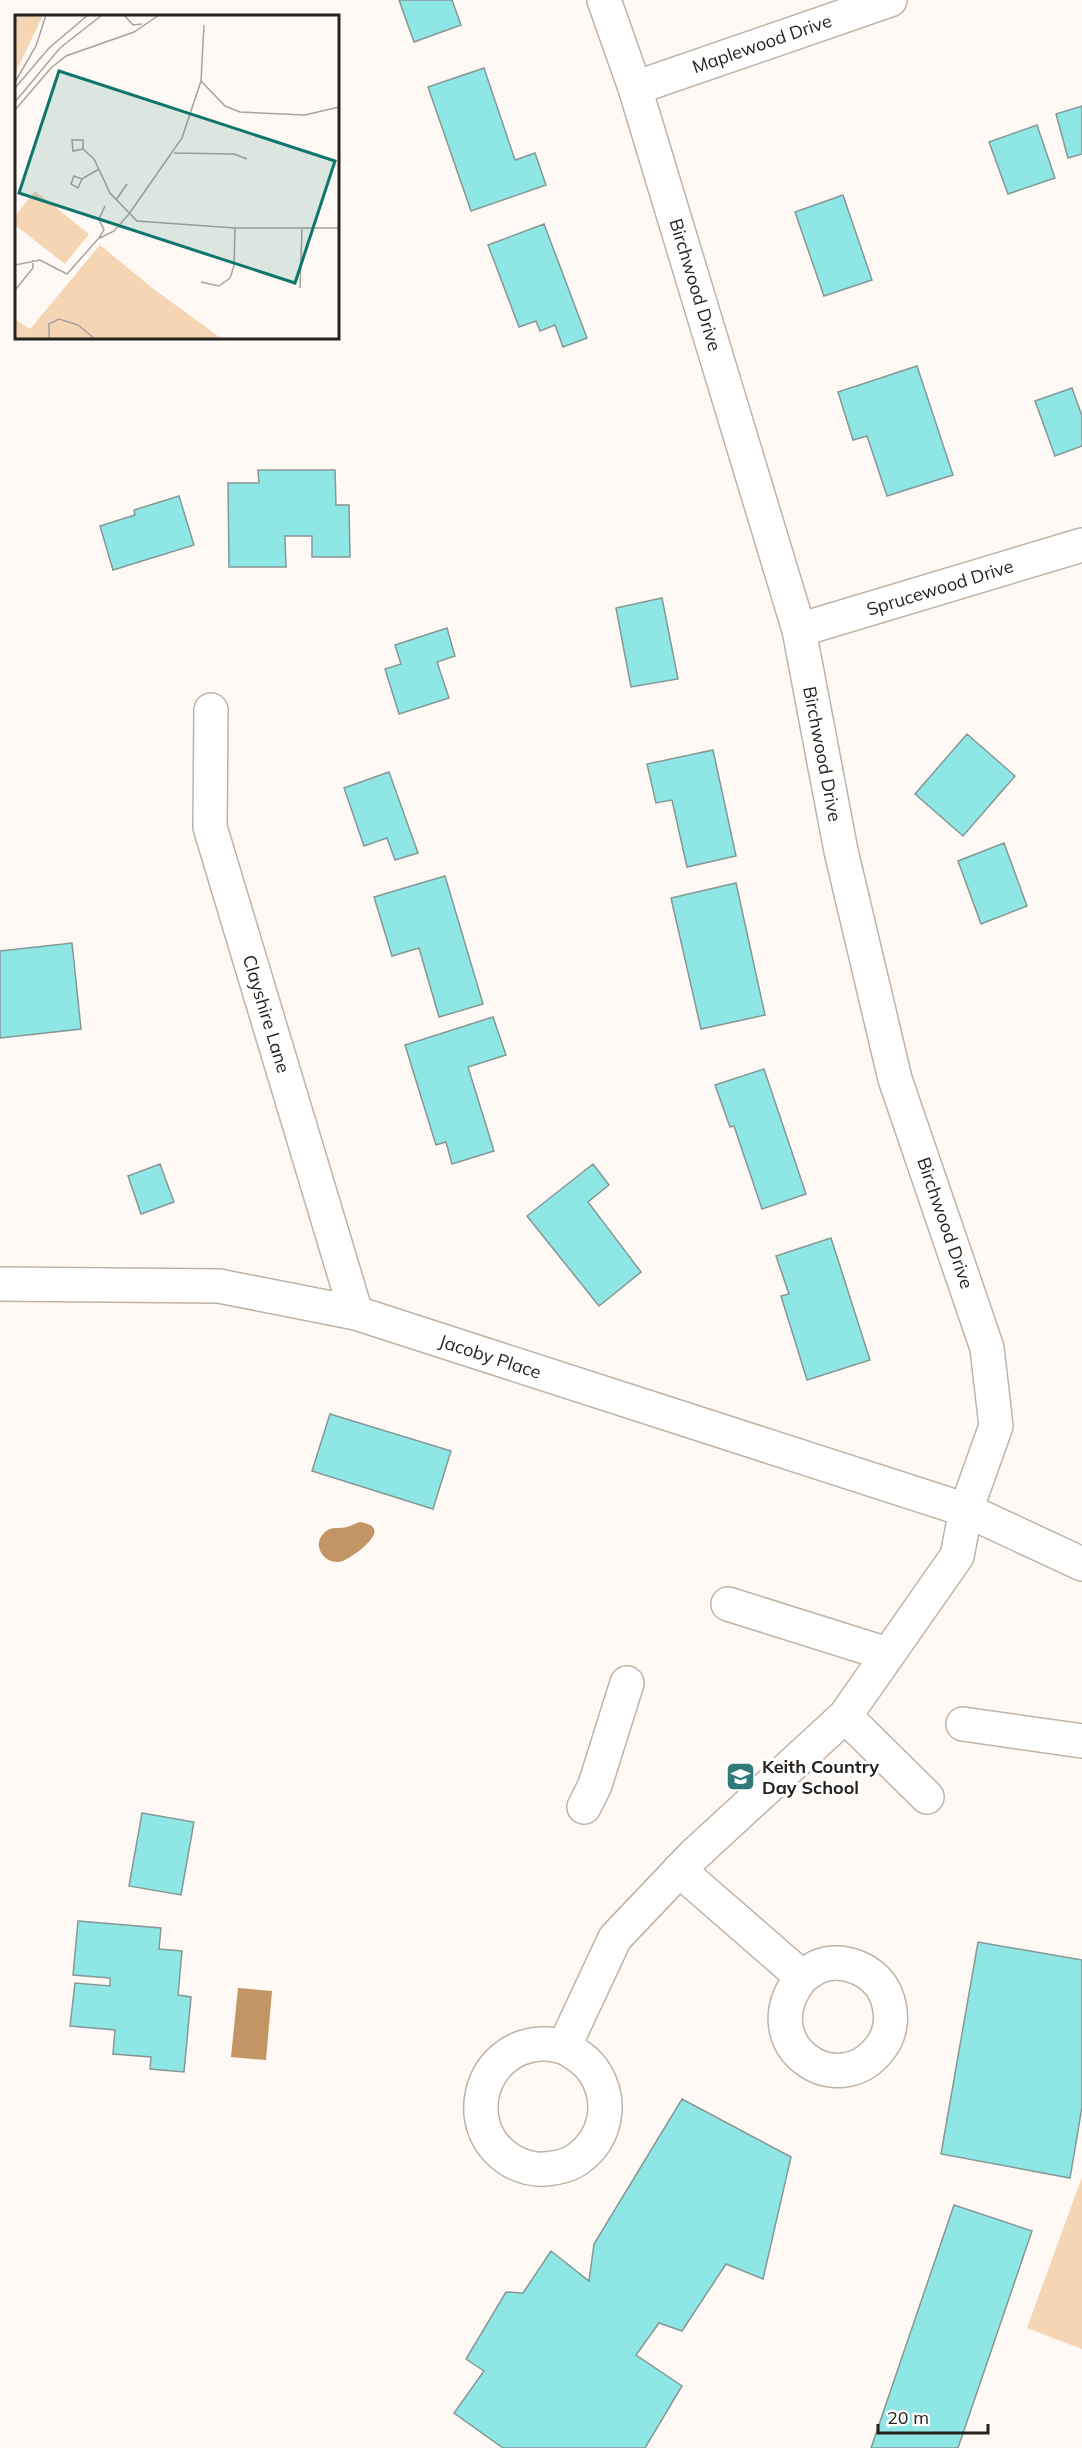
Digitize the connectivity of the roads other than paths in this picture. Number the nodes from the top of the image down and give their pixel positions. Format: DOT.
graph roads {
  1 [pos="603,0"];
  2 [pos="890,0"];
  3 [pos="635,88"];
  4 [pos="1082,545"];
  5 [pos="799,630"];
  6 [pos="211,710"];
  7 [pos="0,1284"];
  8 [pos="356,1313"];
  9 [pos="966,1510"];
  10 [pos="1082,1564"];
  11 [pos="728,1604"];
  12 [pos="887,1654"];
  13 [pos="627,1683"];
  14 [pos="845,1716"];
  15 [pos="963,1724"];
  16 [pos="1082,1741"];
  17 [pos="927,1797"];
  18 [pos="584,1807"];
  19 [pos="679,1870"];
  20 [pos="802,1977"];
  21 [pos="564,2047"];
  1 -- 3 [label="street, Birchwood Drive"];
  2 -- 3 [label="street, Maplewood Drive"];
  3 -- 5 [label="street, Birchwood Drive"];
  4 -- 5 [label="street, Sprucewood Drive"];
  5 -- 9 [label="street, Birchwood Drive"];
  6 -- 8 [label="street, Clayshire Lane"];
  7 -- 8 [label="street, Jacoby Place"];
  8 -- 9 [label="street, Jacoby Place"];
  9 -- 10 [label="street, Jacoby Place"];
  9 -- 12 [label="street, Birchwood Drive"];
  11 -- 12 [label="street"];
  12 -- 14 [label="street, Birchwood Drive"];
  13 -- 18 [label="street"];
  14 -- 17 [label="street"];
  14 -- 19 [label="street, Birchwood Drive"];
  15 -- 16 [label="street"];
  19 -- 20 [label="street"];
  19 -- 21 [label="street, Birchwood Drive"];
}
